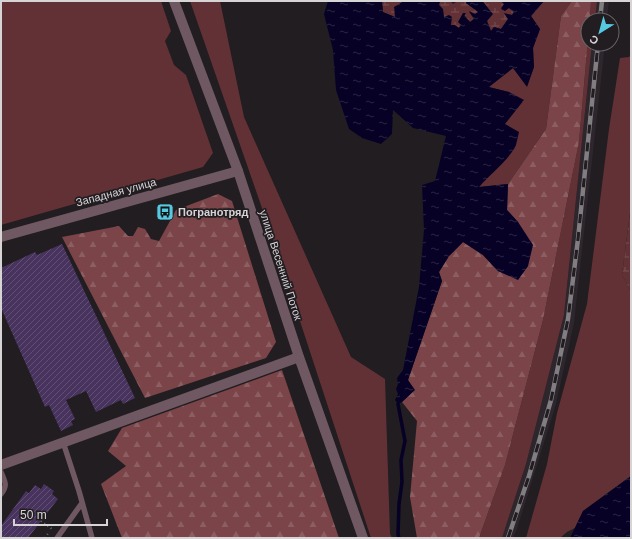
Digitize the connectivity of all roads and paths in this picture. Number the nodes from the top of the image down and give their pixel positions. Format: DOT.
graph roads {
  1 [pos="174,1"];
  2 [pos="238,171"];
  3 [pos="1,237"];
  4 [pos="299,357"];
  5 [pos="63,442"];
  6 [pos="1,465"];
  7 [pos="1,472"];
  8 [pos="1,494"];
  9 [pos="82,503"];
  10 [pos="41,521"];
  11 [pos="52,529"];
  12 [pos="57,538"];
  13 [pos="92,538"];
  14 [pos="363,538"];
  1 -- 2 [label="street, улица Весенний Поток"];
  2 -- 3 [label="street, Западная улица"];
  2 -- 4 [label="street, улица Весенний Поток"];
  4 -- 5 [label="street"];
  4 -- 14 [label="street, улица Весенний Поток"];
  5 -- 6 [label="street"];
  5 -- 9 [label="lane"];
  7 -- 8 [label="lane"];
  9 -- 12 [label="lane"];
  9 -- 13 [label="lane"];
  10 -- 11 [label="path"];
}
